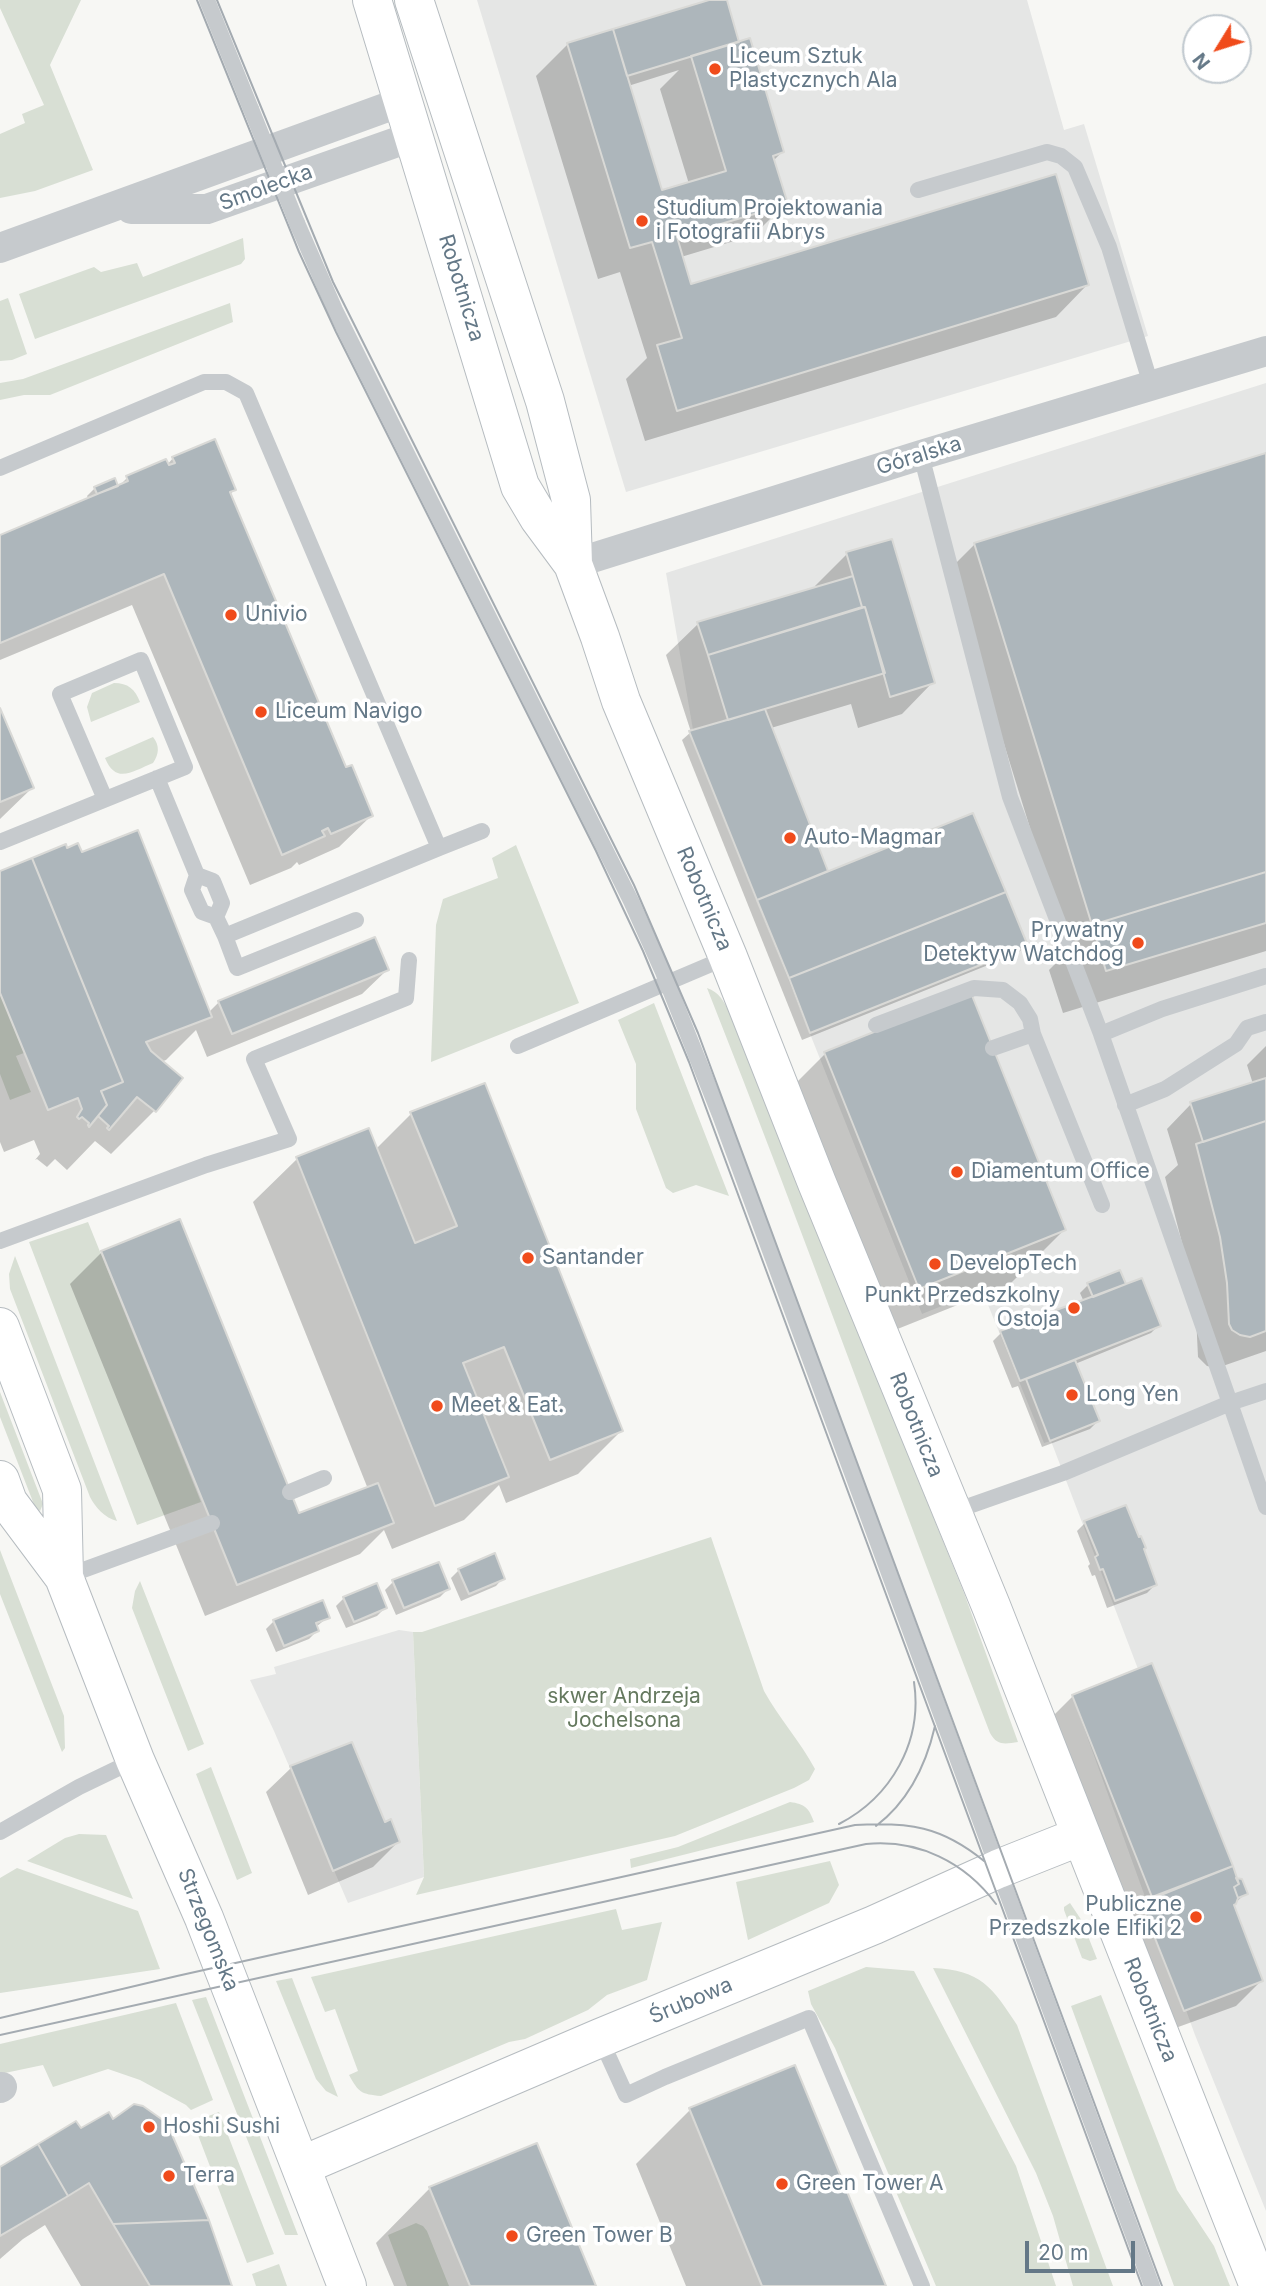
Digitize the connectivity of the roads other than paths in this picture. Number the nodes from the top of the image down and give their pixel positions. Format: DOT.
graph roads {
  1 [pos="207,0"];
  2 [pos="372,0"];
  3 [pos="414,0"];
  4 [pos="409,118"];
  5 [pos="918,190"];
  6 [pos="0,248"];
  7 [pos="1266,351"];
  8 [pos="1151,386"];
  9 [pos="920,455"];
  10 [pos="0,468"];
  11 [pos="573,564"];
  12 [pos="157,778"];
  13 [pos="105,799"];
  14 [pos="482,831"];
  15 [pos="0,842"];
  16 [pos="439,848"];
  17 [pos="356,920"];
  18 [pos="225,936"];
  19 [pos="728,957"];
  20 [pos="409,960"];
  21 [pos="1266,975"];
  22 [pos="666,982"];
  23 [pos="1266,1022"];
  24 [pos="876,1025"];
  25 [pos="1033,1034"];
  26 [pos="1101,1034"];
  27 [pos="518,1046"];
  28 [pos="993,1048"];
  29 [pos="1125,1105"];
  30 [pos="1102,1205"];
  31 [pos="0,1241"];
  32 [pos="0,1327"];
  33 [pos="1266,1391"];
  34 [pos="1230,1403"];
  35 [pos="324,1478"];
  36 [pos="0,1480"];
  37 [pos="290,1492"];
  38 [pos="1265,1499"];
  39 [pos="952,1512"];
  40 [pos="212,1523"];
  41 [pos="64,1577"];
  42 [pos="135,1760"];
  43 [pos="0,1832"];
  44 [pos="1081,1836"];
  45 [pos="998,1869"];
  46 [pos="600,2038"];
  47 [pos="301,2166"];
  48 [pos="347,2286"];
  49 [pos="922,2286"];
  50 [pos="1152,2286"];
  51 [pos="1259,2286"];
  1 -- 22 [label="lane, bridge"];
  2 -- 4 [label="street, Robotnicza"];
  3 -- 11 [label="street, Robotnicza"];
  4 -- 6 [label="street, Smolecka"];
  4 -- 11 [label="street, Robotnicza"];
  5 -- 8 [label="lane"];
  7 -- 8 [label="street, Góralska"];
  8 -- 9 [label="street, Góralska"];
  9 -- 11 [label="street, Góralska"];
  9 -- 26 [label="lane"];
  10 -- 16 [label="lane"];
  11 -- 19 [label="street, Robotnicza"];
  12 -- 13 [label="lane"];
  12 -- 13 [label="lane"];
  12 -- 18 [label="lane"];
  13 -- 15 [label="lane"];
  14 -- 16 [label="lane"];
  16 -- 18 [label="lane"];
  17 -- 18 [label="lane"];
  19 -- 22 [label="lane"];
  19 -- 39 [label="street, Robotnicza"];
  20 -- 31 [label="lane"];
  21 -- 26 [label="lane"];
  22 -- 27 [label="lane"];
  22 -- 45 [label="lane"];
  23 -- 29 [label="lane"];
  24 -- 25 [label="lane"];
  25 -- 28 [label="lane"];
  25 -- 30 [label="lane"];
  26 -- 29 [label="lane"];
  29 -- 34 [label="lane"];
  32 -- 41 [label="street, Strzegomska"];
  33 -- 34 [label="lane"];
  34 -- 38 [label="lane"];
  34 -- 39 [label="lane"];
  35 -- 37 [label="lane"];
  36 -- 41 [label="street, Strzegomska"];
  39 -- 44 [label="street, Robotnicza"];
  40 -- 41 [label="lane"];
  41 -- 42 [label="street, Strzegomska"];
  42 -- 43 [label="lane"];
  42 -- 47 [label="street, Strzegomska"];
  44 -- 45 [label="street, Śrubowa"];
  44 -- 51 [label="street, Robotnicza"];
  45 -- 46 [label="street, Śrubowa"];
  45 -- 50 [label="lane"];
  46 -- 47 [label="street, Śrubowa"];
  46 -- 49 [label="lane"];
  47 -- 48 [label="street, Strzegomska"];
}
